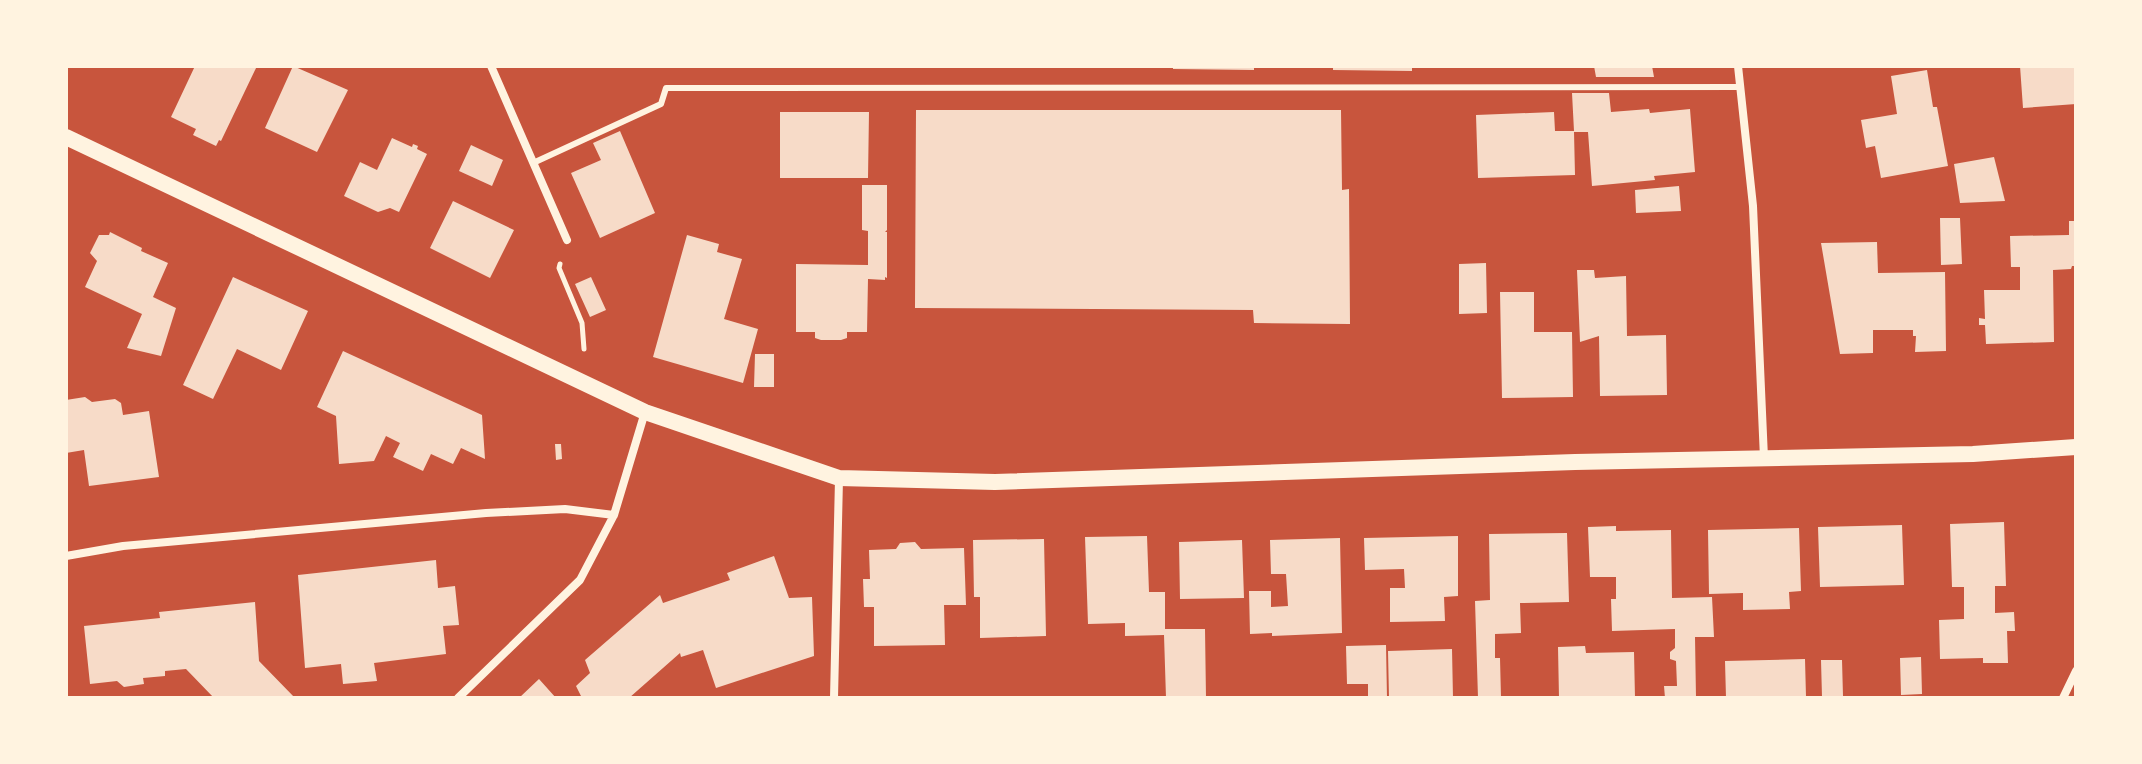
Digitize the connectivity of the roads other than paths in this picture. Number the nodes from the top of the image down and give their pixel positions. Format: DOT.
graph roads {
  1 [pos="491,66"];
  2 [pos="1738,66"];
  3 [pos="1741,87"];
  4 [pos="66,137"];
  5 [pos="533,163"];
  6 [pos="567,240"];
  7 [pos="645,412"];
  8 [pos="2076,447"];
  9 [pos="1764,458"];
  10 [pos="839,478"];
  11 [pos="614,515"];
  12 [pos="66,556"];
  13 [pos="2076,671"];
  14 [pos="458,698"];
  15 [pos="834,698"];
  16 [pos="2063,698"];
  1 -- 5 [label="street"];
  2 -- 3 [label="street"];
  3 -- 5 [label="lane"];
  3 -- 9 [label="street"];
  4 -- 7 [label="main road"];
  5 -- 6 [label="street"];
  7 -- 10 [label="main road"];
  7 -- 11 [label="street"];
  8 -- 9 [label="main road"];
  9 -- 10 [label="main road"];
  10 -- 15 [label="street"];
  11 -- 12 [label="street"];
  11 -- 14 [label="street"];
  13 -- 16 [label="street"];
}
